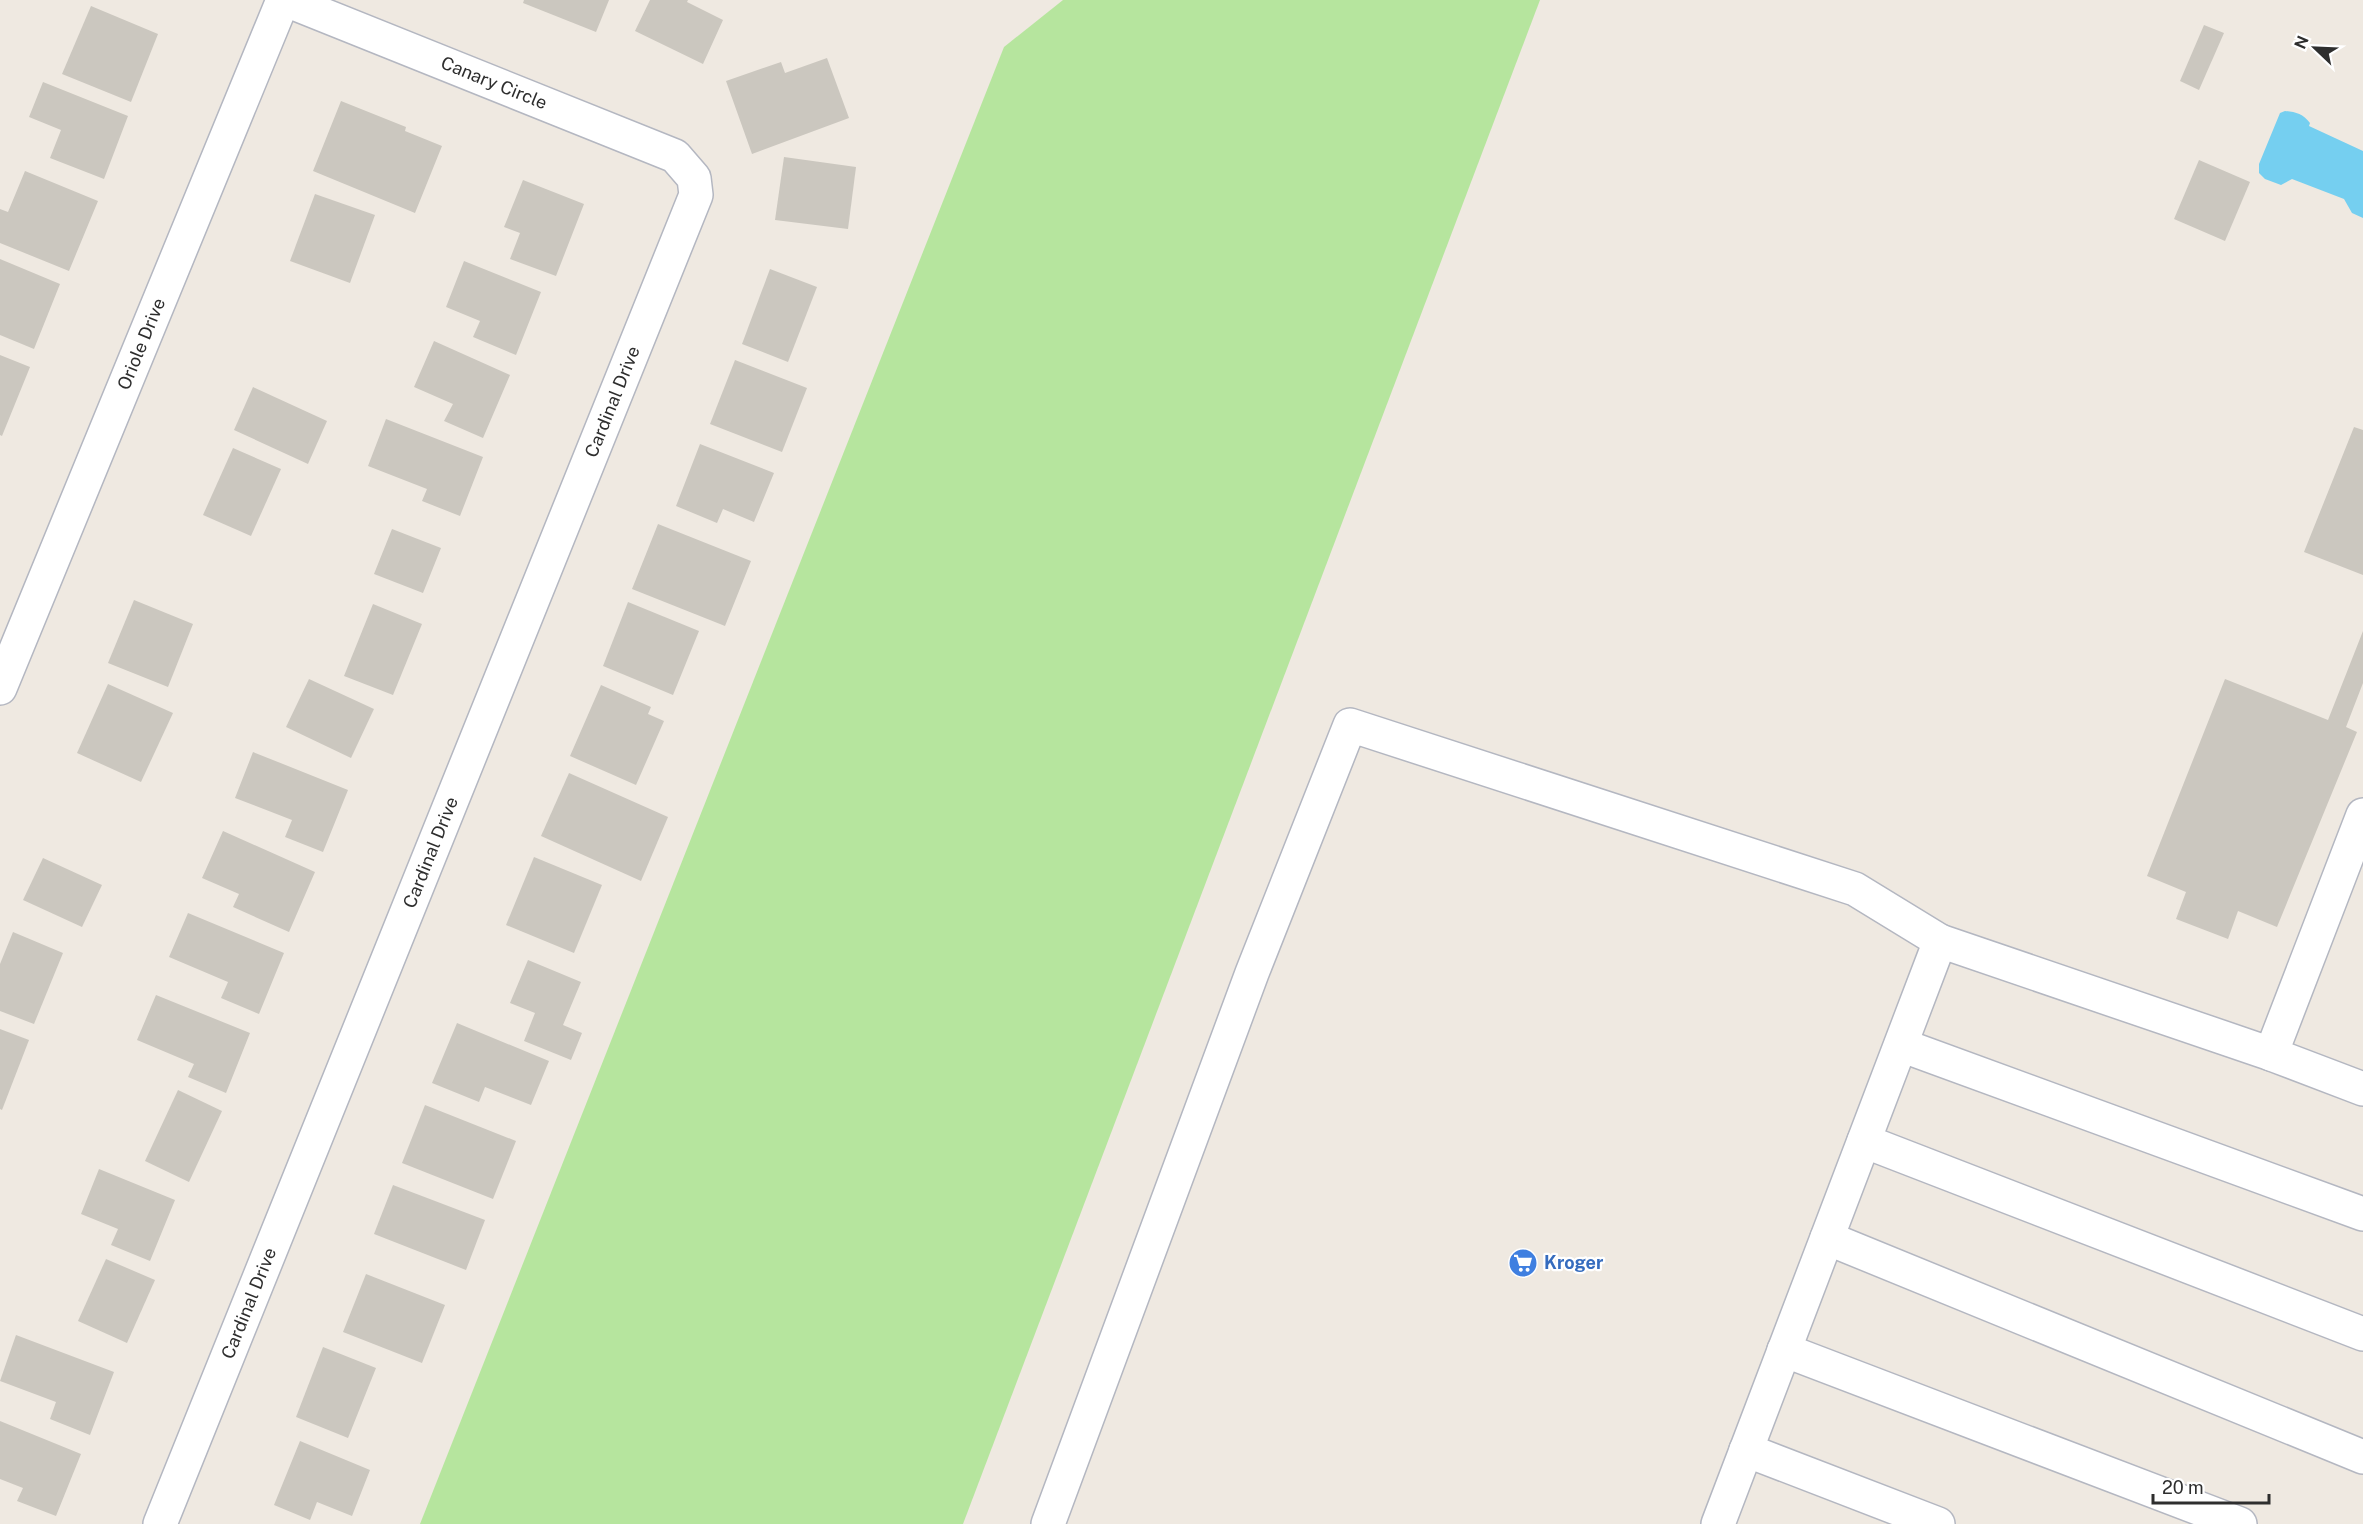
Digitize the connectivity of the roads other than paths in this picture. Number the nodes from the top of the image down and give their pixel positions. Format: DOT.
graph roads {
  1 [pos="285,0"];
  2 [pos="694,178"];
  3 [pos="0,688"];
  4 [pos="2363,815"];
  5 [pos="1940,941"];
  6 [pos="1901,1045"];
  7 [pos="2271,1054"];
  8 [pos="2363,1089"];
  9 [pos="1864,1141"];
  10 [pos="2363,1214"];
  11 [pos="1827,1238"];
  12 [pos="2363,1334"];
  13 [pos="1784,1350"];
  14 [pos="1746,1450"];
  15 [pos="2363,1457"];
  16 [pos="160,1524"];
  17 [pos="1048,1524"];
  18 [pos="1718,1524"];
  19 [pos="1938,1524"];
  20 [pos="2241,1524"];
  1 -- 2 [label="street, Canary Circle"];
  1 -- 3 [label="street, Oriole Drive"];
  2 -- 16 [label="street, Cardinal Drive"];
  4 -- 7 [label="street"];
  5 -- 6 [label="street"];
  5 -- 7 [label="street"];
  5 -- 17 [label="street"];
  6 -- 9 [label="street"];
  6 -- 10 [label="street"];
  7 -- 8 [label="street"];
  9 -- 11 [label="street"];
  9 -- 12 [label="street"];
  11 -- 13 [label="street"];
  11 -- 15 [label="street"];
  13 -- 14 [label="street"];
  13 -- 20 [label="street"];
  14 -- 18 [label="street"];
  14 -- 19 [label="street"];
}
